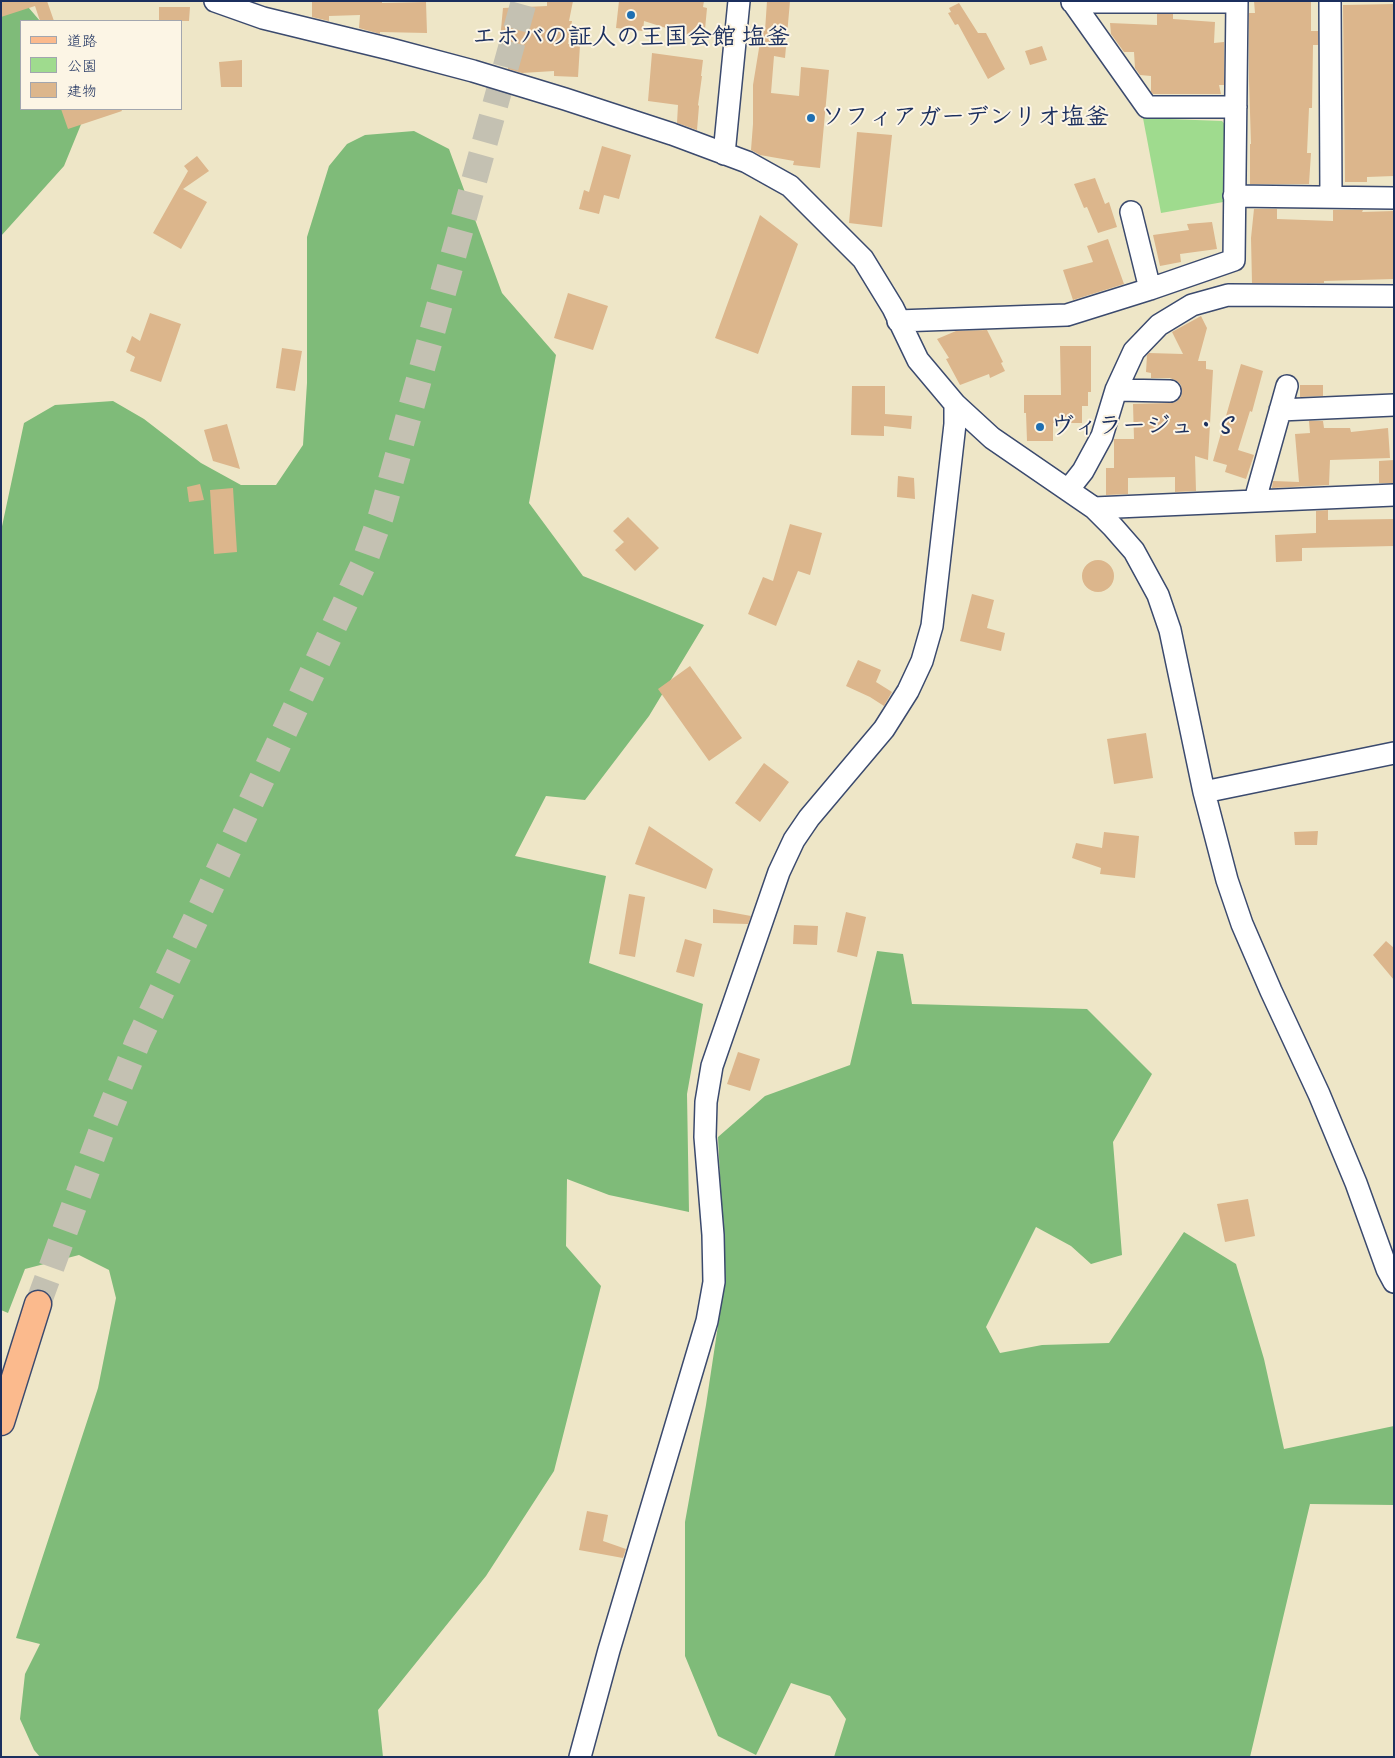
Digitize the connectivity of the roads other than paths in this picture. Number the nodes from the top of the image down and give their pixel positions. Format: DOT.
graph roads {
  1 [pos="216,1"];
  2 [pos="740,1"];
  3 [pos="1330,1"];
  4 [pos="1072,2"];
  5 [pos="1237,2"];
  6 [pos="1236,107"];
  7 [pos="724,154"];
  8 [pos="1234,196"];
  9 [pos="1331,198"];
  10 [pos="1394,198"];
  11 [pos="1131,212"];
  12 [pos="1150,289"];
  13 [pos="1394,296"];
  14 [pos="898,321"];
  15 [pos="1287,386"];
  16 [pos="1116,390"];
  17 [pos="1170,391"];
  18 [pos="956,404"];
  19 [pos="1394,405"];
  20 [pos="1280,410"];
  21 [pos="1068,490"];
  22 [pos="1394,495"];
  23 [pos="1255,500"];
  24 [pos="1094,508"];
  25 [pos="1394,754"];
  26 [pos="1204,792"];
  27 [pos="1394,1282"];
  28 [pos="38,1304"];
  29 [pos="1,1422"];
  30 [pos="580,1757"];
  1 -- 7 [label="street"];
  2 -- 7 [label="street"];
  3 -- 9 [label="street"];
  4 -- 5 [label="street"];
  4 -- 6 [label="street"];
  5 -- 6 [label="street"];
  6 -- 8 [label="street"];
  7 -- 14 [label="street"];
  8 -- 9 [label="street"];
  8 -- 12 [label="street"];
  9 -- 10 [label="street"];
  11 -- 12 [label="street"];
  12 -- 14 [label="street"];
  13 -- 16 [label="street"];
  14 -- 18 [label="street"];
  15 -- 20 [label="street"];
  16 -- 17 [label="street"];
  16 -- 21 [label="street"];
  18 -- 21 [label="street"];
  18 -- 30 [label="street"];
  19 -- 20 [label="street"];
  20 -- 23 [label="street"];
  21 -- 24 [label="street"];
  22 -- 23 [label="street"];
  23 -- 24 [label="street"];
  24 -- 26 [label="street"];
  25 -- 26 [label="street"];
  26 -- 27 [label="street"];
  28 -- 29 [label="main road"];
}
